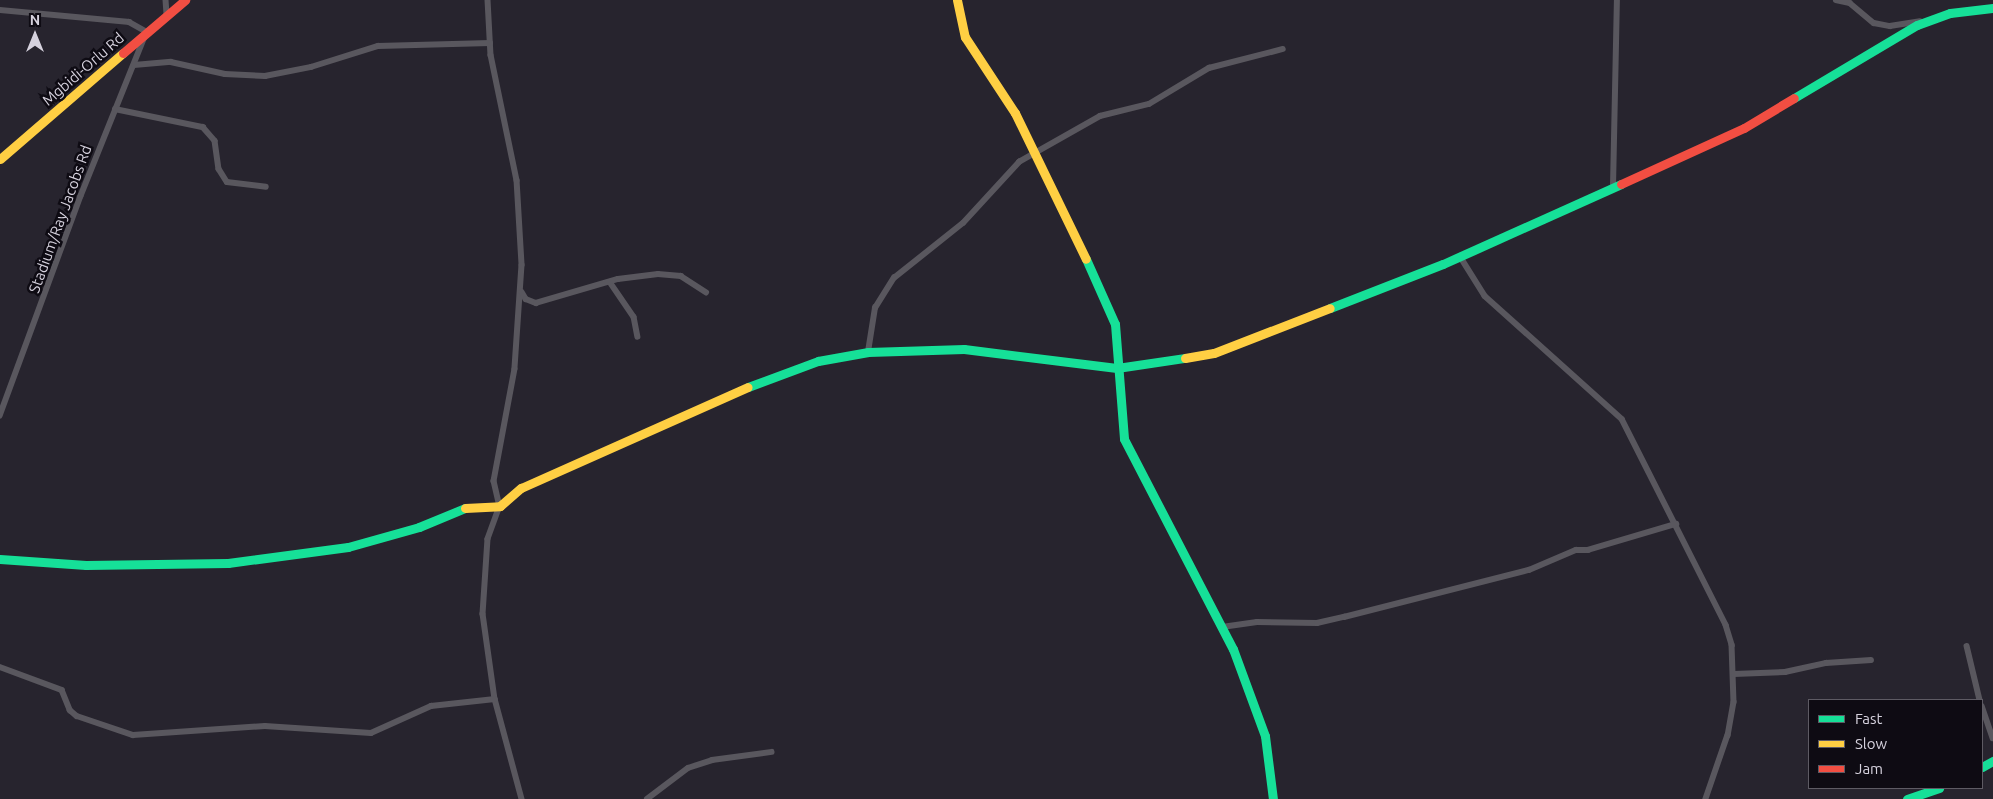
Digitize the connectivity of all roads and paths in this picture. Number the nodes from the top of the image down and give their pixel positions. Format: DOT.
graph roads {
  1 [pos="185,0"];
  2 [pos="488,0"];
  3 [pos="957,0"];
  4 [pos="1617,0"];
  5 [pos="1836,0"];
  6 [pos="165,1"];
  7 [pos="1993,8"];
  8 [pos="0,10"];
  9 [pos="166,15"];
  10 [pos="1938,18"];
  11 [pos="147,32"];
  12 [pos="490,43"];
  13 [pos="1283,49"];
  14 [pos="134,65"];
  15 [pos="115,109"];
  16 [pos="1034,154"];
  17 [pos="0,159"];
  18 [pos="266,187"];
  19 [pos="1613,187"];
  20 [pos="1460,256"];
  21 [pos="610,282"];
  22 [pos="521,290"];
  23 [pos="706,292"];
  24 [pos="638,337"];
  25 [pos="868,352"];
  26 [pos="1117,368"];
  27 [pos="0,416"];
  28 [pos="500,506"];
  29 [pos="1676,524"];
  30 [pos="0,560"];
  31 [pos="1222,627"];
  32 [pos="1967,646"];
  33 [pos="1871,660"];
  34 [pos="0,666"];
  35 [pos="1734,674"];
  36 [pos="495,698"];
  37 [pos="1980,699"];
  38 [pos="1983,709"];
  39 [pos="1993,738"];
  40 [pos="771,752"];
  41 [pos="1936,789"];
  42 [pos="522,799"];
  43 [pos="647,799"];
  44 [pos="1274,799"];
  45 [pos="1706,799"];
  46 [pos="1907,799"];
  1 -- 9 [label="street, Mgbidi-Orlu Rd"];
  2 -- 12 [label="street"];
  3 -- 16 [label="street"];
  4 -- 19 [label="street"];
  5 -- 10 [label="street"];
  6 -- 9 [label="street"];
  7 -- 10 [label="street"];
  8 -- 11 [label="street"];
  9 -- 11 [label="street, Mgbidi-Orlu Rd"];
  10 -- 19 [label="street"];
  11 -- 14 [label="street, Stadium/Ray Jacobs Rd"];
  11 -- 17 [label="street, Mgbidi-Orlu Rd"];
  12 -- 14 [label="street"];
  12 -- 22 [label="street"];
  13 -- 16 [label="street"];
  14 -- 15 [label="street, Stadium/Ray Jacobs Rd"];
  15 -- 18 [label="street"];
  15 -- 27 [label="street, Stadium/Ray Jacobs Rd"];
  16 -- 25 [label="street"];
  16 -- 26 [label="street"];
  19 -- 20 [label="street"];
  20 -- 26 [label="street"];
  20 -- 29 [label="street"];
  21 -- 22 [label="street"];
  21 -- 23 [label="street"];
  21 -- 24 [label="street"];
  22 -- 28 [label="street"];
  25 -- 26 [label="street"];
  25 -- 28 [label="street"];
  26 -- 31 [label="street"];
  28 -- 30 [label="street"];
  28 -- 36 [label="street"];
  29 -- 31 [label="street"];
  29 -- 35 [label="street"];
  31 -- 44 [label="street"];
  32 -- 37 [label="street"];
  33 -- 35 [label="street"];
  34 -- 36 [label="street"];
  35 -- 45 [label="street"];
  36 -- 42 [label="street"];
  38 -- 39 [label="street"];
  40 -- 43 [label="street"];
  41 -- 46 [label="street"];
}
